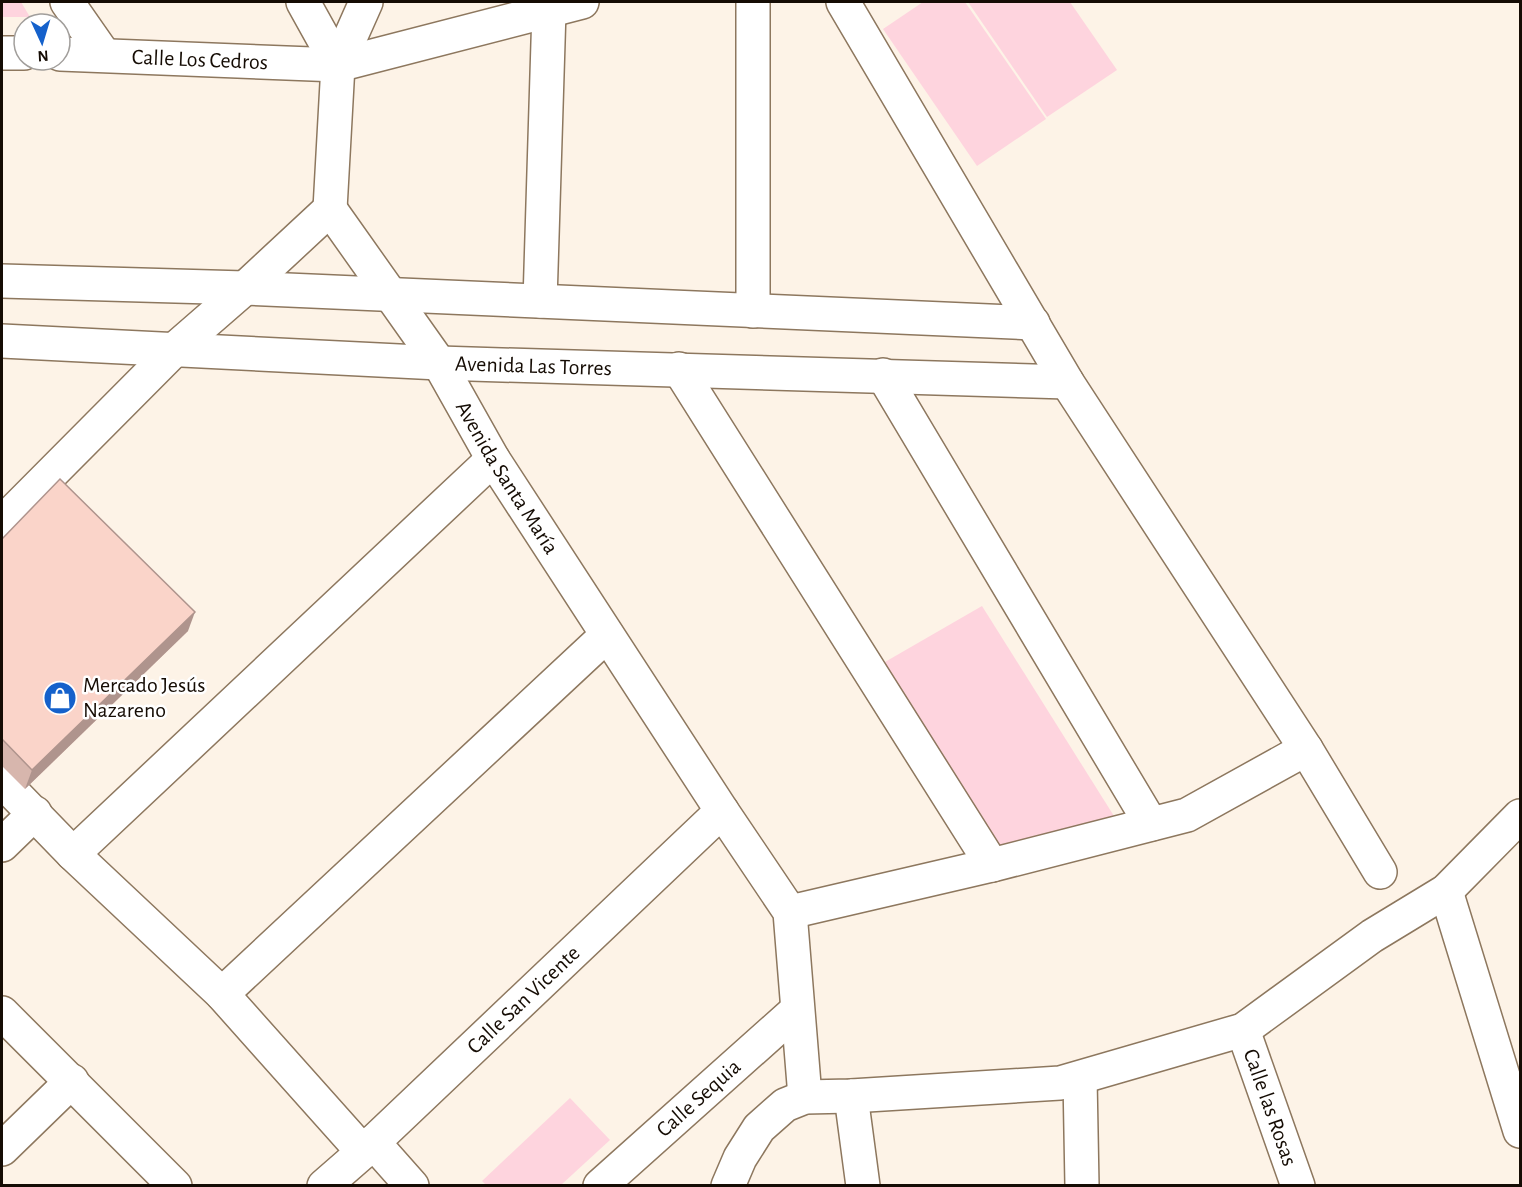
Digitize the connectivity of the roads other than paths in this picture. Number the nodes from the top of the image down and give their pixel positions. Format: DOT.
graph roads {
  1 [pos="67,2"];
  2 [pos="303,2"];
  3 [pos="366,2"];
  4 [pos="582,2"];
  5 [pos="753,2"];
  6 [pos="843,2"];
  7 [pos="549,10"];
  8 [pos="72,54"];
  9 [pos="104,55"];
  10 [pos="338,65"];
  11 [pos="330,209"];
  12 [pos="2,280"];
  13 [pos="245,288"];
  14 [pos="391,295"];
  15 [pos="540,301"];
  16 [pos="753,311"];
  17 [pos="1033,323"];
  18 [pos="2,341"];
  19 [pos="176,348"];
  20 [pos="439,363"];
  21 [pos="679,369"];
  22 [pos="883,375"];
  23 [pos="1068,381"];
  24 [pos="493,459"];
  25 [pos="2,523"];
  26 [pos="607,635"];
  27 [pos="1306,749"];
  28 [pos="2,781"];
  29 [pos="722,811"];
  30 [pos="35,813"];
  31 [pos="1521,816"];
  32 [pos="1151,824"];
  33 [pos="2,845"];
  34 [pos="73,854"];
  35 [pos="992,864"];
  36 [pos="1380,872"];
  37 [pos="1446,891"];
  38 [pos="790,912"];
  39 [pos="222,994"];
  40 [pos="797,1010"];
  41 [pos="2,1013"];
  42 [pos="1243,1029"];
  43 [pos="1080,1078"];
  44 [pos="72,1081"];
  45 [pos="851,1096"];
  46 [pos="795,1101"];
  47 [pos="1521,1131"];
  48 [pos="368,1147"];
  49 [pos="2,1149"];
  50 [pos="175,1185"];
  51 [pos="324,1185"];
  52 [pos="412,1185"];
  53 [pos="600,1185"];
  54 [pos="728,1185"];
  55 [pos="863,1185"];
  56 [pos="1082,1185"];
  57 [pos="1298,1185"];
  1 -- 9 [label="street"];
  2 -- 10 [label="street"];
  3 -- 10 [label="street"];
  4 -- 7 [label="street, Calle Los Cedros"];
  5 -- 16 [label="street"];
  6 -- 17 [label="street"];
  7 -- 10 [label="street, Calle Los Cedros"];
  7 -- 15 [label="street"];
  8 -- 9 [label="street, Calle Los Cedros"];
  9 -- 10 [label="street, Calle Los Cedros"];
  10 -- 11 [label="street"];
  11 -- 13 [label="street"];
  11 -- 14 [label="street, Avenida Santa María"];
  12 -- 13 [label="street"];
  13 -- 14 [label="street"];
  13 -- 19 [label="street"];
  14 -- 15 [label="street"];
  14 -- 20 [label="street, Avenida Santa María"];
  15 -- 16 [label="street"];
  16 -- 17 [label="street"];
  17 -- 23 [label="street"];
  18 -- 19 [label="street, Avenida Las Torres"];
  19 -- 20 [label="street, Avenida Las Torres"];
  19 -- 25 [label="street"];
  20 -- 21 [label="street, Avenida Las Torres"];
  20 -- 24 [label="street, Avenida Santa María"];
  21 -- 22 [label="street, Avenida Las Torres"];
  21 -- 35 [label="street"];
  22 -- 23 [label="street, Avenida Las Torres"];
  22 -- 32 [label="street"];
  23 -- 27 [label="street"];
  24 -- 26 [label="street, Avenida Santa María"];
  24 -- 34 [label="street"];
  26 -- 29 [label="street, Avenida Santa María"];
  26 -- 39 [label="street"];
  27 -- 32 [label="street"];
  27 -- 36 [label="street"];
  28 -- 30 [label="street"];
  29 -- 38 [label="street, Avenida Santa María"];
  29 -- 48 [label="street, Calle San Vicente"];
  30 -- 33 [label="street"];
  30 -- 34 [label="street"];
  31 -- 37 [label="street"];
  32 -- 35 [label="street"];
  34 -- 39 [label="street"];
  35 -- 38 [label="street"];
  37 -- 42 [label="street"];
  37 -- 47 [label="street"];
  38 -- 40 [label="street, Avenida Santa María"];
  39 -- 48 [label="street"];
  40 -- 46 [label="street, Avenida Santa María"];
  40 -- 53 [label="street, Calle Sequia"];
  41 -- 44 [label="street"];
  42 -- 43 [label="street"];
  42 -- 57 [label="street, Calle las Rosas"];
  43 -- 45 [label="street"];
  43 -- 56 [label="street"];
  44 -- 49 [label="street"];
  44 -- 50 [label="street"];
  45 -- 46 [label="street"];
  45 -- 55 [label="street"];
  46 -- 54 [label="street"];
  48 -- 51 [label="street, Calle San Vicente"];
  48 -- 52 [label="street"];
}
